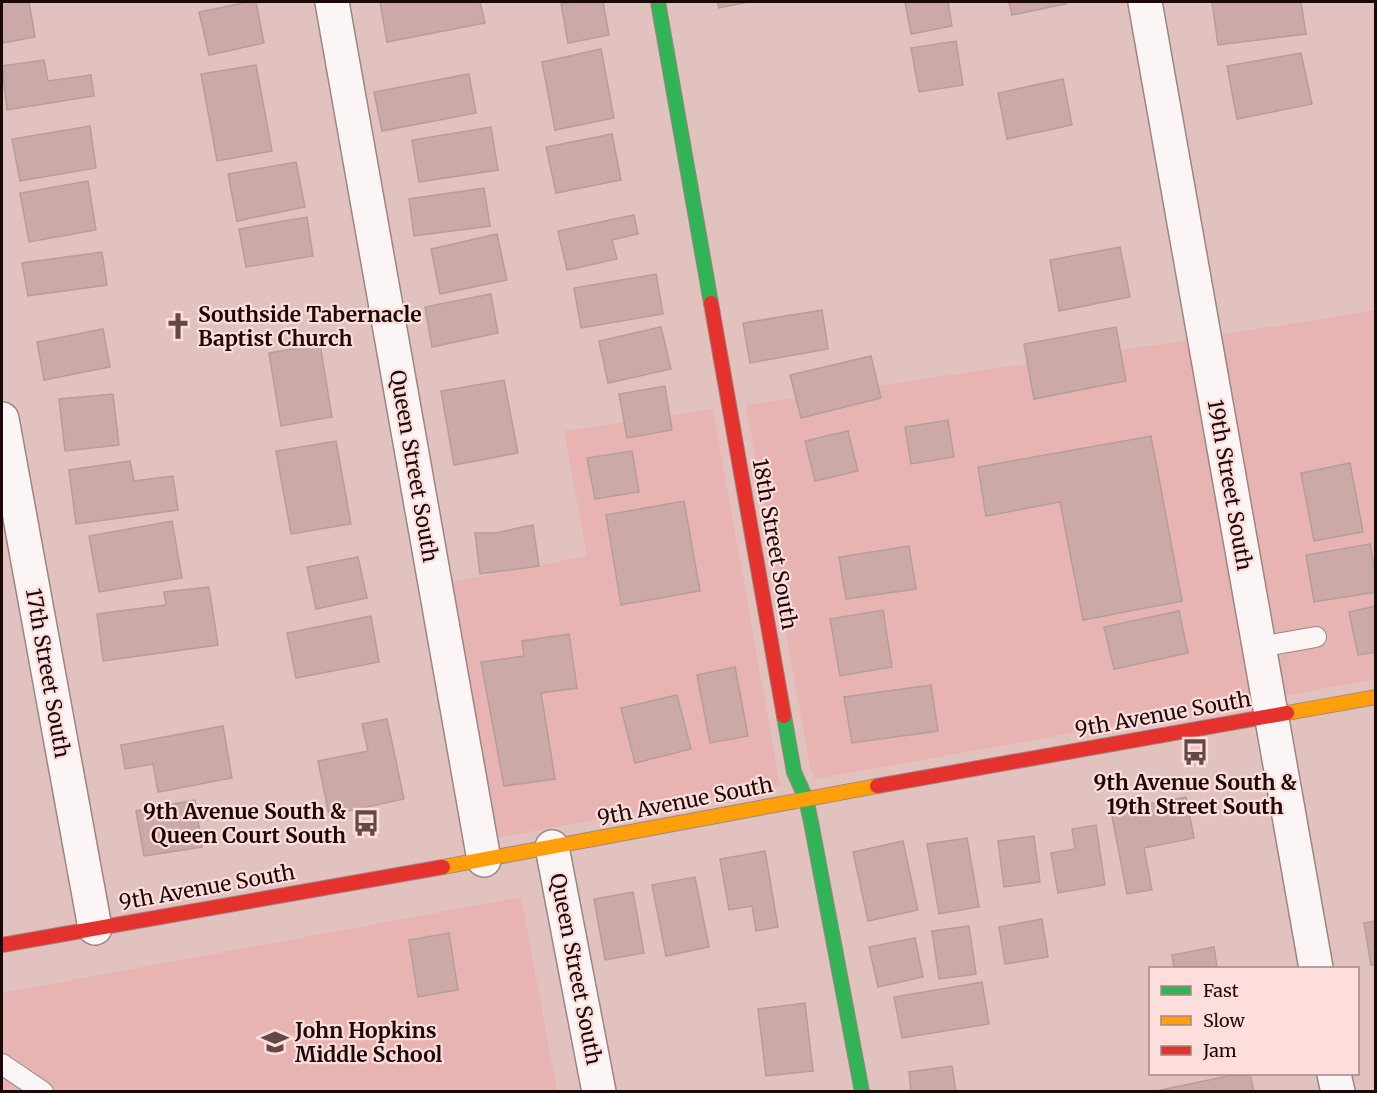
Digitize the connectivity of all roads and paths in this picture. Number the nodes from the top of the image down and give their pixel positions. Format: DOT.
graph roads {
  1 [pos="332,2"];
  2 [pos="658,2"];
  3 [pos="1144,2"];
  4 [pos="2,419"];
  5 [pos="1316,637"];
  6 [pos="1259,647"];
  7 [pos="1376,697"];
  8 [pos="1271,717"];
  9 [pos="806,799"];
  10 [pos="552,847"];
  11 [pos="484,860"];
  12 [pos="95,928"];
  13 [pos="2,945"];
  14 [pos="1316,967"];
  15 [pos="2,1064"];
  16 [pos="1334,1075"];
  17 [pos="44,1092"];
  18 [pos="599,1092"];
  19 [pos="862,1092"];
  20 [pos="1338,1092"];
  1 -- 11 [label="street, Queen Street South"];
  2 -- 9 [label="street, 18th Street South"];
  3 -- 6 [label="street, 19th Street South"];
  4 -- 12 [label="street, 17th Street South"];
  5 -- 6 [label="lane"];
  6 -- 8 [label="street, 19th Street South"];
  7 -- 8 [label="street, 9th Avenue South"];
  8 -- 9 [label="street, 9th Avenue South"];
  8 -- 14 [label="street, 19th Street South"];
  9 -- 10 [label="street, 9th Avenue South"];
  9 -- 19 [label="street, 18th Street South"];
  10 -- 11 [label="street, 9th Avenue South"];
  10 -- 18 [label="street, Queen Street South"];
  11 -- 12 [label="street, 9th Avenue South"];
  12 -- 13 [label="street, 9th Avenue South"];
  15 -- 17 [label="lane"];
  16 -- 20 [label="street"];
}
